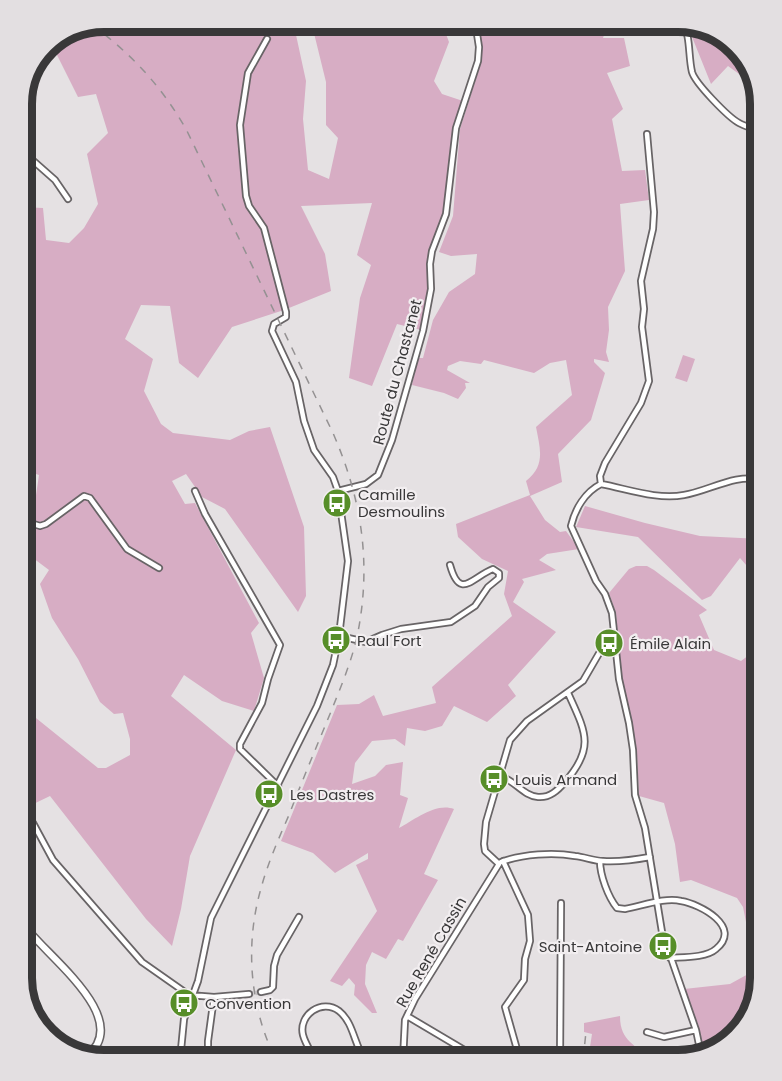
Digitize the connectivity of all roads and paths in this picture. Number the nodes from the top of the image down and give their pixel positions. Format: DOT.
graph roads {
  1 [pos="477,32"];
  2 [pos="686,32"];
  3 [pos="267,39"];
  4 [pos="750,127"];
  5 [pos="647,135"];
  6 [pos="32,160"];
  7 [pos="68,199"];
  8 [pos="750,477"];
  9 [pos="601,484"];
  10 [pos="195,491"];
  11 [pos="338,491"];
  12 [pos="32,523"];
  13 [pos="450,565"];
  14 [pos="159,568"];
  15 [pos="339,636"];
  16 [pos="616,646"];
  17 [pos="568,693"];
  18 [pos="498,775"];
  19 [pos="278,786"];
  20 [pos="33,823"];
  21 [pos="650,857"];
  22 [pos="600,861"];
  23 [pos="501,862"];
  24 [pos="561,903"];
  25 [pos="658,903"];
  26 [pos="299,917"];
  27 [pos="32,933"];
  28 [pos="670,958"];
  29 [pos="261,992"];
  30 [pos="249,994"];
  31 [pos="192,995"];
  32 [pos="214,997"];
  33 [pos="407,1016"];
  34 [pos="696,1030"];
  35 [pos="647,1032"];
  36 [pos="699,1046"];
  37 [pos="95,1049"];
  38 [pos="181,1049"];
  39 [pos="208,1049"];
  40 [pos="310,1049"];
  41 [pos="360,1049"];
  42 [pos="404,1050"];
  43 [pos="464,1050"];
  44 [pos="517,1050"];
  45 [pos="560,1050"];
  1 -- 11 [label="street, Route du Chastanet"];
  2 -- 4 [label="street"];
  3 -- 11 [label="street"];
  5 -- 9 [label="street"];
  6 -- 7 [label="street"];
  8 -- 9 [label="street"];
  9 -- 16 [label="street"];
  10 -- 19 [label="street"];
  11 -- 15 [label="street"];
  12 -- 14 [label="street"];
  13 -- 15 [label="street"];
  15 -- 19 [label="street"];
  16 -- 17 [label="street"];
  16 -- 21 [label="street"];
  17 -- 18 [label="street"];
  17 -- 18 [label="street"];
  18 -- 23 [label="street"];
  19 -- 31 [label="street"];
  20 -- 31 [label="street"];
  21 -- 22 [label="street"];
  21 -- 25 [label="street"];
  22 -- 23 [label="street"];
  22 -- 25 [label="street"];
  23 -- 33 [label="street, Rue René Cassin"];
  23 -- 44 [label="street"];
  24 -- 45 [label="street"];
  25 -- 28 [label="street"];
  25 -- 28 [label="street"];
  26 -- 29 [label="street"];
  27 -- 37 [label="main road"];
  28 -- 34 [label="street"];
  30 -- 32 [label="street"];
  31 -- 32 [label="street"];
  31 -- 38 [label="street"];
  32 -- 39 [label="street"];
  33 -- 42 [label="street, Rue René Cassin"];
  33 -- 43 [label="street"];
  34 -- 35 [label="street"];
  34 -- 36 [label="street"];
  40 -- 41 [label="street"];
}
